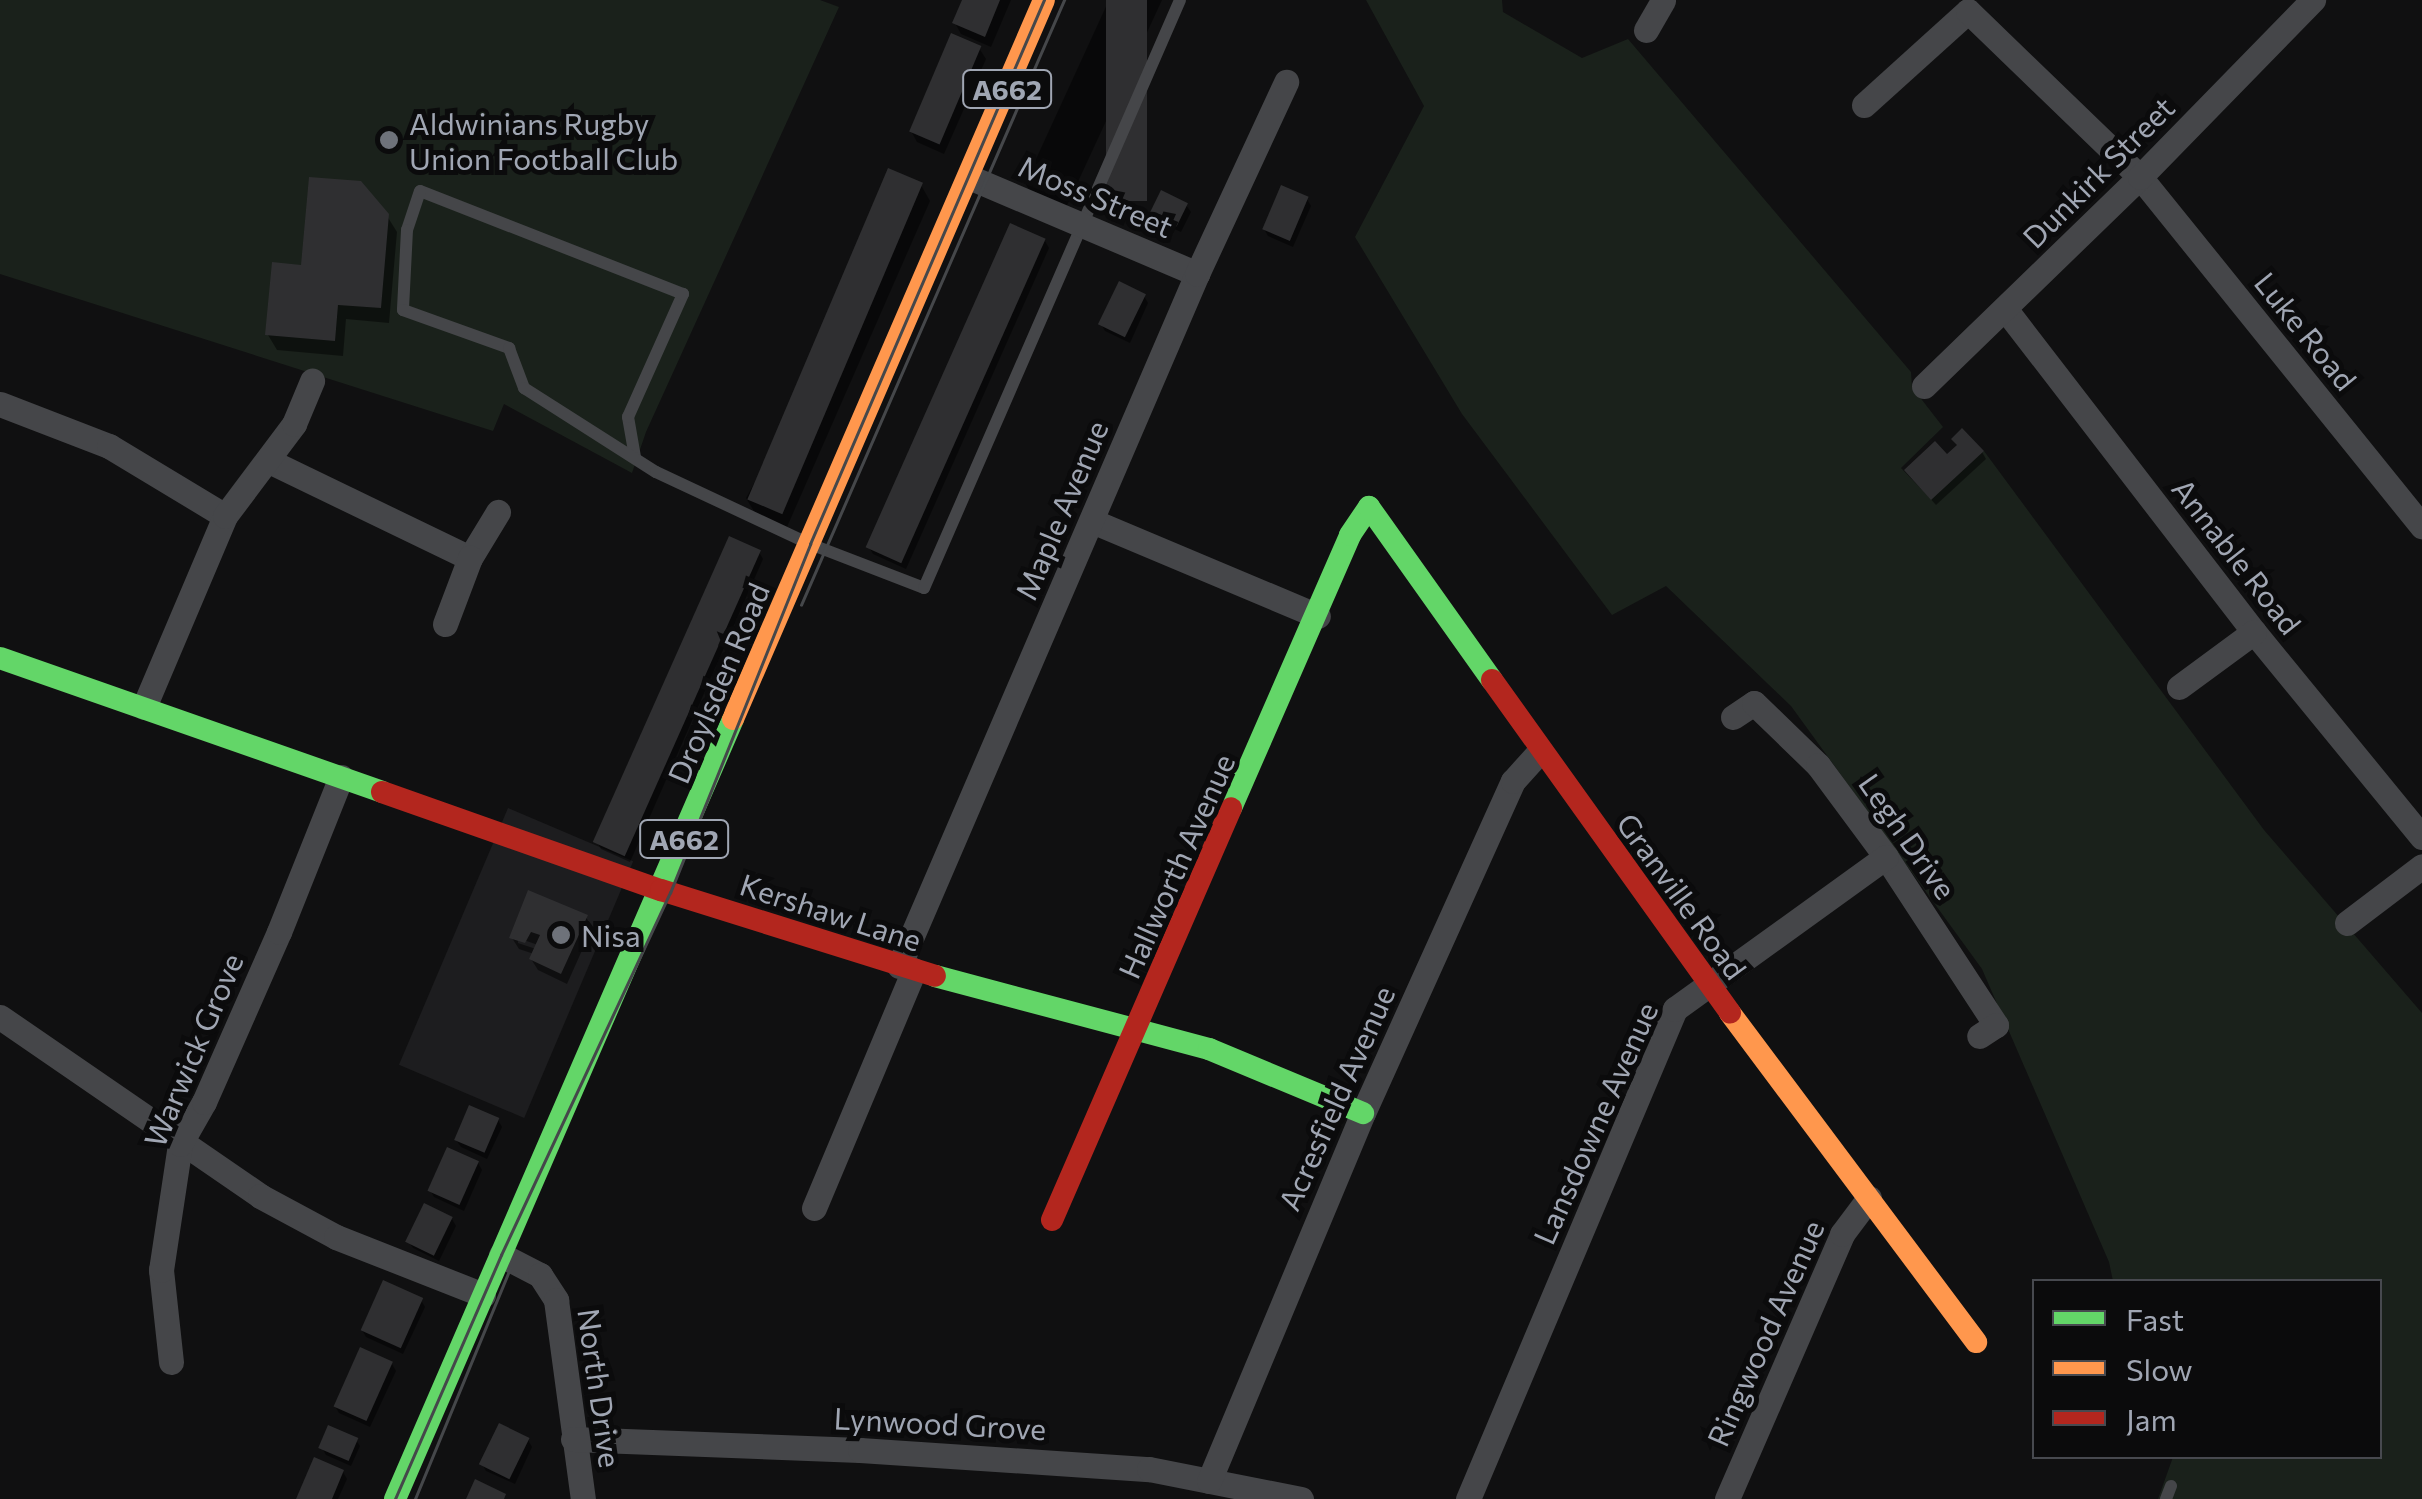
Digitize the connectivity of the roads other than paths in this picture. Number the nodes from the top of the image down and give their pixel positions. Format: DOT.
graph roads {
  1 [pos="1044,0"];
  2 [pos="1180,0"];
  3 [pos="1663,0"];
  4 [pos="2312,0"];
  5 [pos="1974,6"];
  6 [pos="1646,30"];
  7 [pos="1286,82"];
  8 [pos="1864,104"];
  9 [pos="968,177"];
  10 [pos="2140,177"];
  11 [pos="1084,226"];
  12 [pos="1198,274"];
  13 [pos="2006,310"];
  14 [pos="312,381"];
  15 [pos="1924,386"];
  16 [pos="0,404"];
  17 [pos="634,457"];
  18 [pos="269,461"];
  19 [pos="498,512"];
  20 [pos="224,516"];
  21 [pos="1092,522"];
  22 [pos="2422,526"];
  23 [pos="1350,535"];
  24 [pos="810,544"];
  25 [pos="470,558"];
  26 [pos="1318,616"];
  27 [pos="445,624"];
  28 [pos="2254,632"];
  29 [pos="0,658"];
  30 [pos="2179,687"];
  31 [pos="144,707"];
  32 [pos="1733,717"];
  33 [pos="1540,751"];
  34 [pos="341,777"];
  35 [pos="2422,837"];
  36 [pos="1886,857"];
  37 [pos="2422,866"];
  38 [pos="662,890"];
  39 [pos="2347,923"];
  40 [pos="907,968"];
  41 [pos="1707,983"];
  42 [pos="0,1018"];
  43 [pos="1138,1029"];
  44 [pos="1980,1036"];
  45 [pos="1363,1113"];
  46 [pos="180,1144"];
  47 [pos="1870,1198"];
  48 [pos="814,1208"];
  49 [pos="1052,1220"];
  50 [pos="501,1255"];
  51 [pos="483,1294"];
  52 [pos="1976,1342"];
  53 [pos="170,1362"];
  54 [pos="573,1439"];
  55 [pos="1209,1481"];
  56 [pos="395,1499"];
  57 [pos="583,1499"];
  58 [pos="1301,1499"];
  59 [pos="1468,1499"];
  60 [pos="1727,1499"];
  1 -- 9 [label="street, Droylsden Road / A662"];
  2 -- 11 [label="lane"];
  3 -- 6 [label="street"];
  4 -- 10 [label="street, Dunkirk Street"];
  5 -- 8 [label="street"];
  5 -- 10 [label="street, Luke Road"];
  7 -- 12 [label="street, Maple Avenue"];
  9 -- 11 [label="street, Moss Street"];
  9 -- 24 [label="street, Droylsden Road / A662"];
  10 -- 13 [label="street, Dunkirk Street"];
  10 -- 22 [label="street, Luke Road"];
  11 -- 12 [label="street, Moss Street"];
  11 -- 24 [label="lane"];
  12 -- 21 [label="street, Maple Avenue"];
  13 -- 15 [label="street, Dunkirk Street"];
  13 -- 28 [label="street, Annable Road"];
  14 -- 18 [label="street"];
  16 -- 20 [label="street"];
  17 -- 17 [label="lane"];
  17 -- 24 [label="lane"];
  18 -- 20 [label="street"];
  18 -- 25 [label="street"];
  19 -- 25 [label="street"];
  20 -- 31 [label="street"];
  21 -- 26 [label="street"];
  21 -- 40 [label="street, Maple Avenue"];
  23 -- 26 [label="street, Hallworth Avenue"];
  23 -- 33 [label="street, Granville Road"];
  24 -- 38 [label="street, Droylsden Road / A662"];
  25 -- 27 [label="street"];
  26 -- 43 [label="street, Hallworth Avenue"];
  28 -- 30 [label="street"];
  28 -- 35 [label="street, Annable Road"];
  29 -- 31 [label="street, Kershaw Lane"];
  31 -- 34 [label="street, Kershaw Lane"];
  32 -- 36 [label="street, Legh Drive"];
  33 -- 41 [label="street, Granville Road"];
  33 -- 45 [label="street, Acresfield Avenue"];
  34 -- 38 [label="street, Kershaw Lane"];
  34 -- 46 [label="street, Warwick Grove"];
  36 -- 41 [label="street, Lansdowne Avenue"];
  36 -- 44 [label="street, Legh Drive"];
  37 -- 39 [label="street"];
  38 -- 40 [label="street, Kershaw Lane"];
  38 -- 50 [label="street, Droylsden Road / A662"];
  40 -- 43 [label="street, Kershaw Lane"];
  40 -- 48 [label="street, Maple Avenue"];
  41 -- 47 [label="street, Granville Road"];
  41 -- 59 [label="street, Lansdowne Avenue"];
  42 -- 46 [label="street"];
  43 -- 45 [label="street, Kershaw Lane"];
  43 -- 49 [label="street, Hallworth Avenue"];
  45 -- 55 [label="street, Acresfield Avenue"];
  46 -- 51 [label="street"];
  46 -- 53 [label="street, Warwick Grove"];
  47 -- 52 [label="street, Granville Road"];
  47 -- 60 [label="street, Ringwood Avenue"];
  50 -- 51 [label="street, Droylsden Road / A662"];
  50 -- 54 [label="street, North Drive"];
  51 -- 56 [label="street, Droylsden Road / A662"];
  54 -- 55 [label="street, Lynwood Grove"];
  54 -- 57 [label="street, North Drive"];
  55 -- 58 [label="street, Lynwood Grove"];
}
